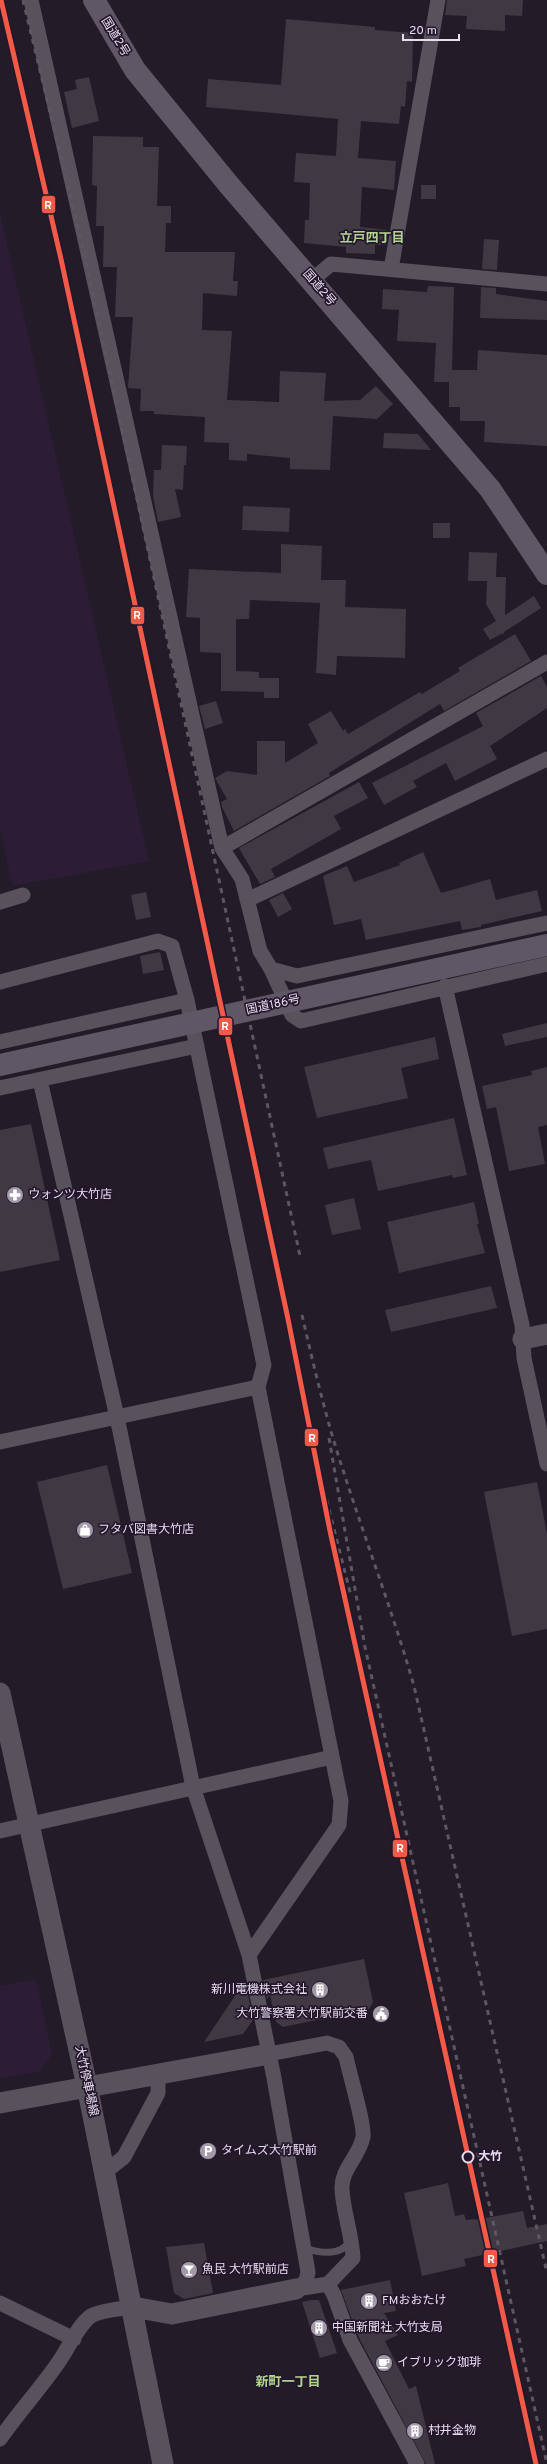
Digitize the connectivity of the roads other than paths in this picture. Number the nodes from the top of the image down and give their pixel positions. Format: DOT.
graph roads {
  1 [pos="31,0"];
  2 [pos="94,0"];
  3 [pos="438,0"];
  4 [pos="391,269"];
  5 [pos="312,280"];
  6 [pos="547,284"];
  7 [pos="547,574"];
  8 [pos="547,662"];
  9 [pos="547,759"];
  10 [pos="222,848"];
  11 [pos="23,895"];
  12 [pos="247,900"];
  13 [pos="0,902"];
  14 [pos="547,923"];
  15 [pos="547,945"];
  16 [pos="547,964"];
  17 [pos="271,969"];
  18 [pos="0,982"];
  19 [pos="445,986"];
  20 [pos="187,1000"];
  21 [pos="63,1028"];
  22 [pos="0,1042"];
  23 [pos="197,1046"];
  24 [pos="0,1065"];
  25 [pos="75,1071"];
  26 [pos="40,1080"];
  27 [pos="0,1088"];
  28 [pos="547,1334"];
  29 [pos="523,1339"];
  30 [pos="258,1387"];
  31 [pos="117,1417"];
  32 [pos="0,1442"];
  33 [pos="547,1464"];
  34 [pos="0,1693"];
  35 [pos="332,1756"];
  36 [pos="193,1787"];
  37 [pos="28,1826"];
  38 [pos="0,1831"];
  39 [pos="249,1955"];
  40 [pos="269,2054"];
  41 [pos="158,2073"];
  42 [pos="88,2086"];
  43 [pos="0,2102"];
  44 [pos="105,2172"];
  45 [pos="352,2236"];
  46 [pos="304,2248"];
  47 [pos="328,2284"];
  48 [pos="296,2289"];
  49 [pos="0,2303"];
  50 [pos="133,2307"];
  51 [pos="74,2339"];
  52 [pos="0,2439"];
  53 [pos="163,2464"];
  54 [pos="417,2464"];
  1 -- 10 [label="street"];
  2 -- 5 [label="highway, 国道2号"];
  3 -- 4 [label="street"];
  4 -- 5 [label="street"];
  4 -- 6 [label="street"];
  5 -- 7 [label="highway, 国道2号"];
  8 -- 10 [label="street"];
  9 -- 12 [label="street"];
  10 -- 12 [label="street"];
  11 -- 13 [label="street"];
  12 -- 17 [label="street"];
  14 -- 17 [label="street"];
  15 -- 24 [label="highway, 国道186号"];
  16 -- 19 [label="street"];
  17 -- 19 [label="street"];
  18 -- 20 [label="street"];
  19 -- 29 [label="street"];
  20 -- 21 [label="street"];
  20 -- 23 [label="street"];
  21 -- 22 [label="street"];
  21 -- 25 [label="street"];
  23 -- 25 [label="street"];
  23 -- 30 [label="street"];
  25 -- 26 [label="street"];
  26 -- 27 [label="street"];
  26 -- 31 [label="street"];
  28 -- 29 [label="main road"];
  29 -- 33 [label="street"];
  30 -- 31 [label="street"];
  30 -- 35 [label="street"];
  31 -- 32 [label="street"];
  31 -- 36 [label="street"];
  34 -- 37 [label="main road, 大竹停車場線"];
  35 -- 36 [label="street"];
  35 -- 39 [label="street"];
  36 -- 37 [label="street"];
  36 -- 39 [label="street"];
  37 -- 38 [label="street"];
  37 -- 42 [label="main road, 大竹停車場線"];
  39 -- 40 [label="street"];
  40 -- 41 [label="main road"];
  40 -- 45 [label="street"];
  40 -- 46 [label="street"];
  41 -- 42 [label="main road"];
  41 -- 44 [label="street"];
  42 -- 43 [label="main road"];
  42 -- 44 [label="main road, 大竹停車場線"];
  44 -- 50 [label="main road, 大竹停車場線"];
  45 -- 46 [label="lane"];
  45 -- 47 [label="street"];
  46 -- 48 [label="street"];
  47 -- 48 [label="street"];
  47 -- 54 [label="street"];
  48 -- 50 [label="main road"];
  49 -- 51 [label="street"];
  50 -- 51 [label="street"];
  50 -- 53 [label="main road, 大竹停車場線"];
  51 -- 52 [label="street"];
}
